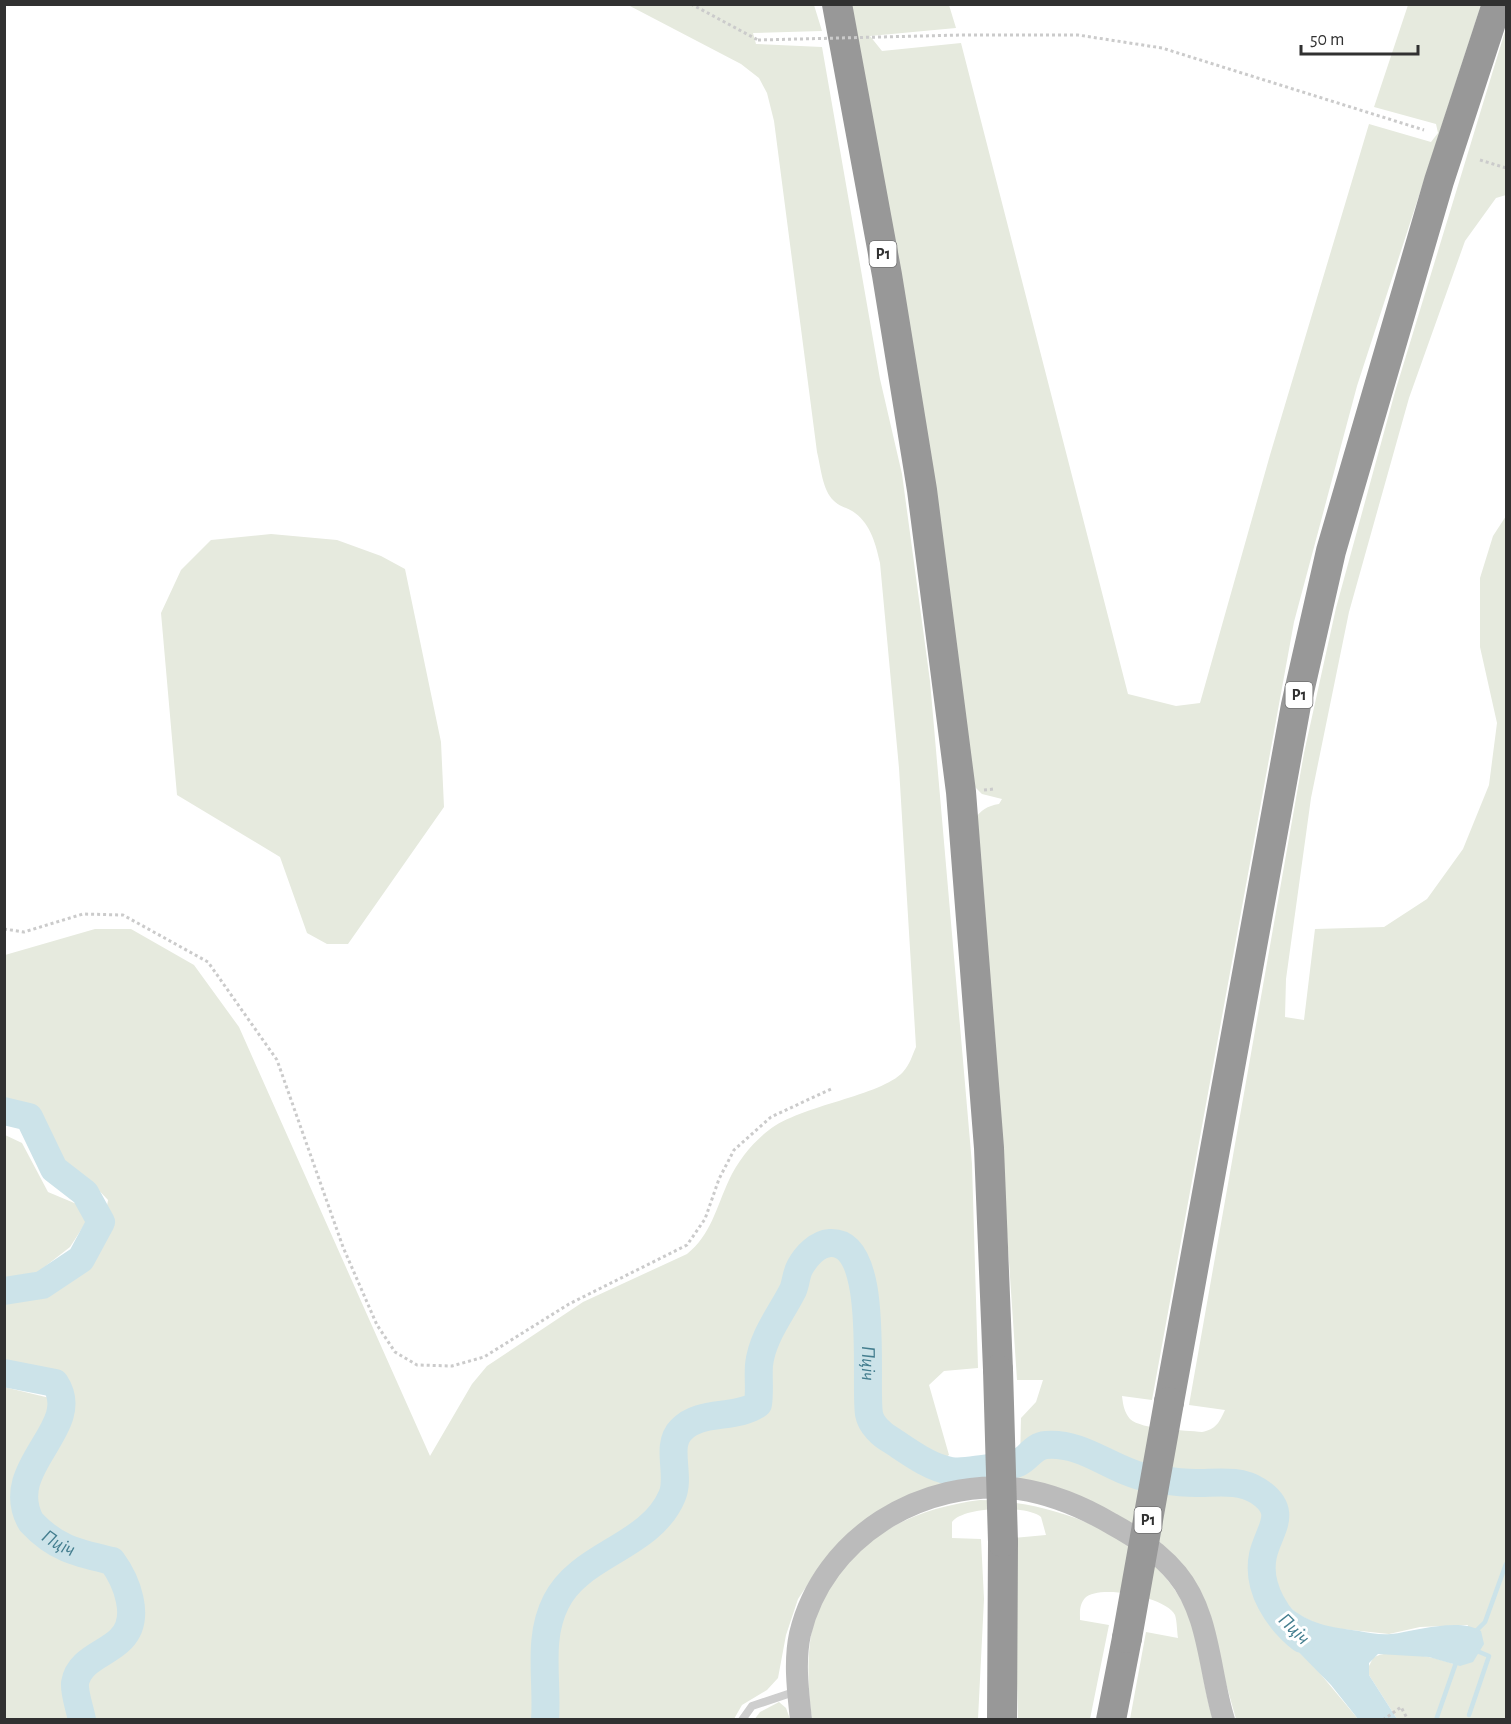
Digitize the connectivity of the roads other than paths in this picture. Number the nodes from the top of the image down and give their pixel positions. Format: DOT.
graph roads {
  1 [pos="1497,4"];
  2 [pos="836,9"];
  3 [pos="798,1691"];
  4 [pos="742,1719"];
  5 [pos="801,1719"];
  6 [pos="1002,1719"];
  7 [pos="1112,1719"];
  8 [pos="1224,1719"];
  1 -- 7 [label="highway, Р1, bridge"];
  2 -- 6 [label="highway, Р1, bridge"];
  3 -- 4 [label="lane"];
  3 -- 5 [label="main road"];
  3 -- 8 [label="main road"];
}
